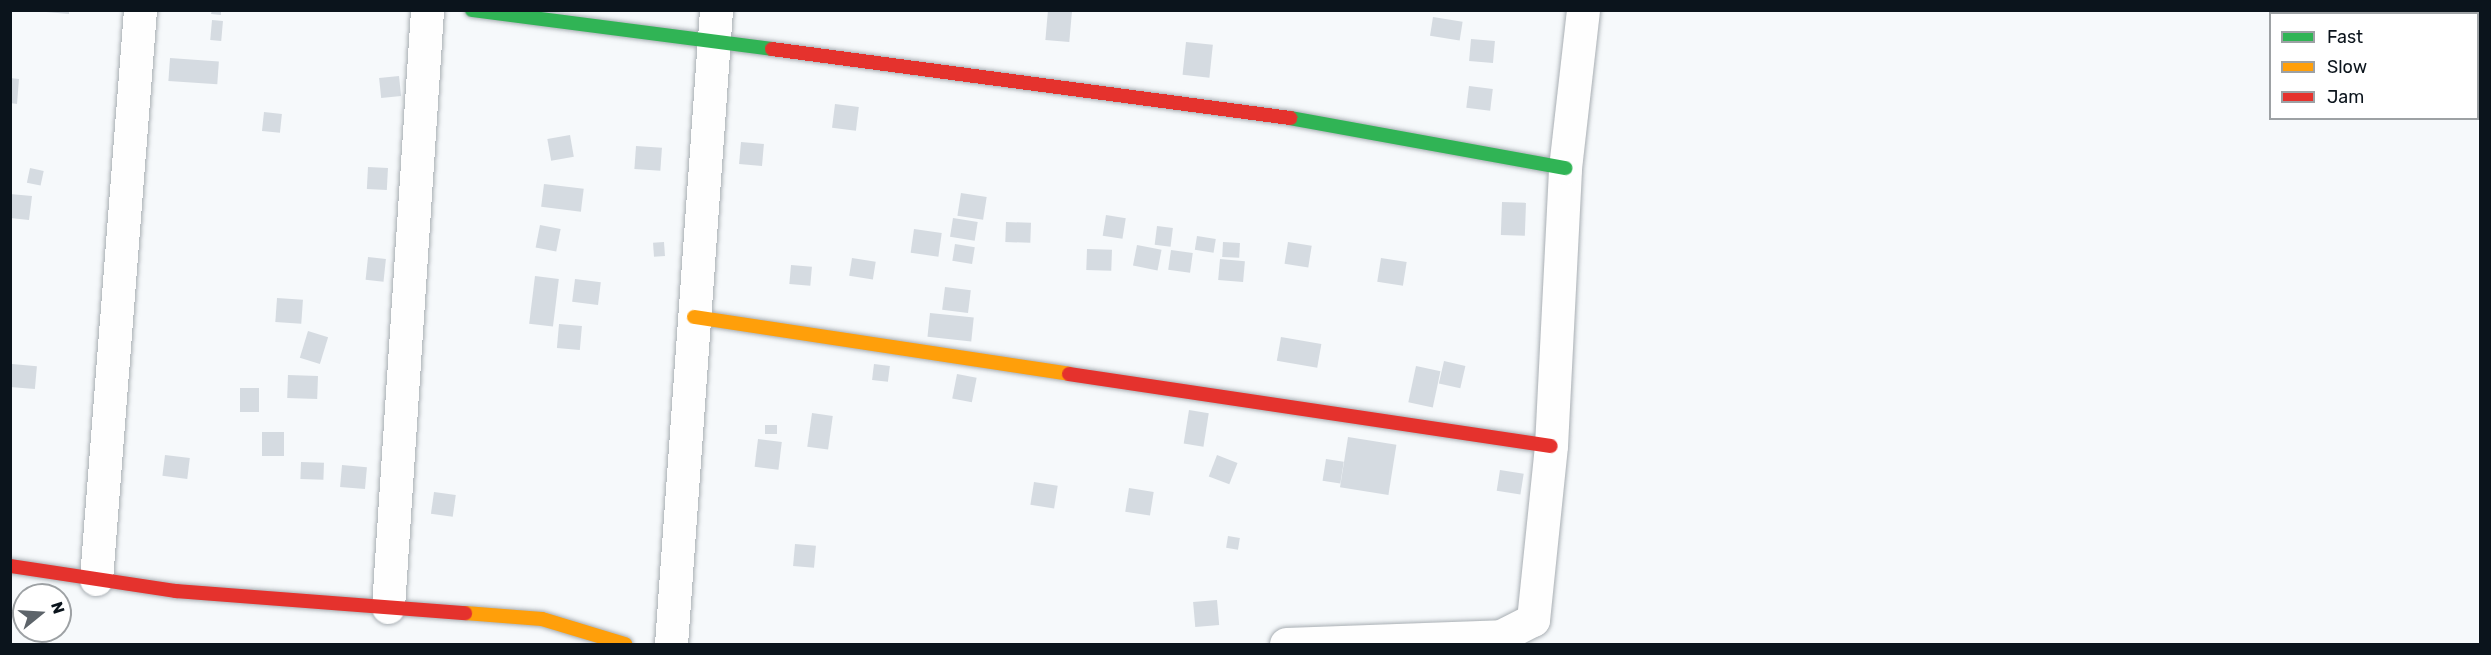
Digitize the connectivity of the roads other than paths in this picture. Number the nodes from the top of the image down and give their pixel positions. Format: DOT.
graph roads {
  1 [pos="140,10"];
  2 [pos="428,10"];
  3 [pos="472,10"];
  4 [pos="1583,10"];
  5 [pos="714,26"];
  6 [pos="1565,168"];
  7 [pos="694,317"];
  8 [pos="1551,446"];
  9 [pos="10,566"];
  10 [pos="96,579"];
  11 [pos="388,607"];
  12 [pos="625,645"];
  13 [pos="671,645"];
  14 [pos="1286,645"];
  1 -- 10 [label="street"];
  2 -- 11 [label="street"];
  3 -- 5 [label="street"];
  4 -- 6 [label="street"];
  5 -- 6 [label="street"];
  5 -- 7 [label="street"];
  6 -- 8 [label="street"];
  7 -- 8 [label="street"];
  7 -- 13 [label="street"];
  8 -- 14 [label="street"];
  9 -- 10 [label="street"];
  10 -- 11 [label="street"];
  11 -- 12 [label="street"];
}
